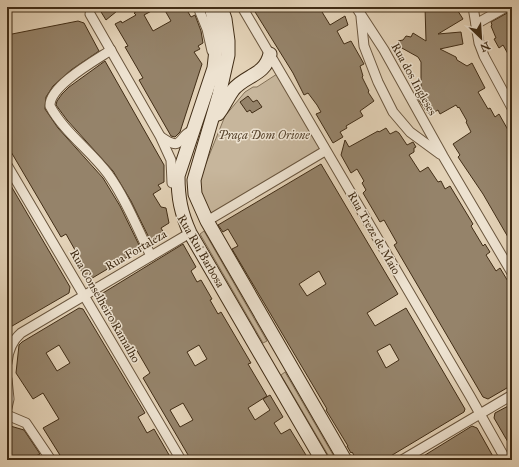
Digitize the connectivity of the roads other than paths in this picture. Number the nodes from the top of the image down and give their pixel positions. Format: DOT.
graph roads {
  1 [pos="198,7"];
  2 [pos="211,7"];
  3 [pos="221,7"];
  4 [pos="242,7"];
  5 [pos="356,7"];
  6 [pos="473,7"];
  7 [pos="506,7"];
  8 [pos="90,14"];
  9 [pos="361,16"];
  10 [pos="476,24"];
  11 [pos="111,50"];
  12 [pos="270,54"];
  13 [pos="214,68"];
  14 [pos="512,108"];
  15 [pos="211,121"];
  16 [pos="193,131"];
  17 [pos="160,136"];
  18 [pos="326,151"];
  19 [pos="443,156"];
  20 [pos="7,165"];
  21 [pos="207,221"];
  22 [pos="188,228"];
  23 [pos="151,256"];
  24 [pos="512,273"];
  25 [pos="84,295"];
  26 [pos="276,341"];
  27 [pos="261,355"];
  28 [pos="7,363"];
  29 [pos="289,363"];
  30 [pos="271,372"];
  31 [pos="7,379"];
  32 [pos="512,395"];
  33 [pos="7,408"];
  34 [pos="480,414"];
  35 [pos="7,415"];
  36 [pos="50,460"];
  37 [pos="181,460"];
  38 [pos="322,460"];
  39 [pos="345,460"];
  40 [pos="402,460"];
  41 [pos="506,460"];
  1 -- 13 [label="street"];
  2 -- 13 [label="main road"];
  3 -- 15 [label="main road"];
  4 -- 12 [label="street, Rua Treze de Maio"];
  5 -- 9 [label="street, Rua dos Ingleses"];
  6 -- 10 [label="street"];
  7 -- 10 [label="street"];
  8 -- 11 [label="street, Rua Rui Barbosa"];
  9 -- 19 [label="street, Rua dos Ingleses"];
  9 -- 19 [label="street, Rua dos Ingleses"];
  10 -- 14 [label="street"];
  11 -- 17 [label="street, Rua Rui Barbosa"];
  11 -- 23 [label="street"];
  12 -- 15 [label="main road"];
  12 -- 18 [label="street, Rua Treze de Maio"];
  13 -- 16 [label="main road"];
  15 -- 21 [label="main road"];
  16 -- 17 [label="street"];
  16 -- 22 [label="main road"];
  17 -- 22 [label="street, Rua Rui Barbosa"];
  18 -- 21 [label="street"];
  18 -- 34 [label="street, Rua Treze de Maio"];
  19 -- 24 [label="street, Rua dos Ingleses"];
  20 -- 25 [label="street, Rua Conselheiro Ramalho"];
  21 -- 26 [label="main road, Rua Rui Barbosa"];
  22 -- 23 [label="street, Rua Fortaleza"];
  22 -- 27 [label="main road, Rua Rui Barbosa"];
  23 -- 25 [label="street, Rua Fortaleza"];
  25 -- 28 [label="street, Rua Fortaleza"];
  25 -- 37 [label="street, Rua Conselheiro Ramalho"];
  26 -- 27 [label="main road"];
  26 -- 29 [label="main road, Rua Rui Barbosa"];
  27 -- 30 [label="main road, Rua Rui Barbosa"];
  29 -- 30 [label="main road"];
  29 -- 39 [label="main road, Rua Rui Barbosa"];
  30 -- 38 [label="main road, Rua Rui Barbosa"];
  31 -- 33 [label="street"];
  32 -- 34 [label="street"];
  34 -- 40 [label="street"];
  34 -- 41 [label="street, Rua Treze de Maio"];
  35 -- 36 [label="street"];
}
